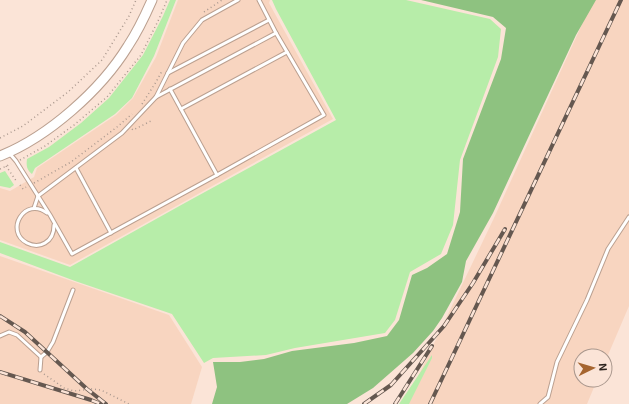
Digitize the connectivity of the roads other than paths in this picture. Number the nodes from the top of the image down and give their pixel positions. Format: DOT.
graph roads {
  1 [pos="152,0"];
  2 [pos="238,0"];
  3 [pos="259,0"];
  4 [pos="269,20"];
  5 [pos="276,32"];
  6 [pos="287,52"];
  7 [pos="168,73"];
  8 [pos="170,89"];
  9 [pos="156,97"];
  10 [pos="181,109"];
  11 [pos="9,152"];
  12 [pos="0,156"];
  13 [pos="76,168"];
  14 [pos="217,175"];
  15 [pos="38,196"];
  16 [pos="34,208"];
  17 [pos="50,216"];
  18 [pos="629,217"];
  19 [pos="53,221"];
  20 [pos="111,233"];
  21 [pos="73,290"];
  22 [pos="0,336"];
  23 [pos="41,357"];
  24 [pos="40,370"];
  25 [pos="540,404"];
  1 -- 11 [label="street"];
  2 -- 7 [label="lane"];
  3 -- 4 [label="lane"];
  4 -- 5 [label="lane"];
  4 -- 7 [label="lane"];
  5 -- 6 [label="lane"];
  5 -- 8 [label="lane"];
  6 -- 10 [label="lane"];
  6 -- 14 [label="lane"];
  7 -- 9 [label="lane"];
  8 -- 9 [label="lane"];
  8 -- 10 [label="lane"];
  9 -- 13 [label="lane"];
  10 -- 14 [label="lane"];
  11 -- 12 [label="street"];
  11 -- 15 [label="lane"];
  13 -- 15 [label="lane"];
  13 -- 20 [label="lane"];
  14 -- 20 [label="lane"];
  15 -- 16 [label="lane"];
  15 -- 17 [label="lane"];
  16 -- 17 [label="lane"];
  16 -- 19 [label="lane"];
  17 -- 19 [label="lane"];
  18 -- 25 [label="lane"];
  19 -- 20 [label="lane"];
  21 -- 23 [label="lane"];
  22 -- 23 [label="lane"];
  23 -- 24 [label="lane"];
}
